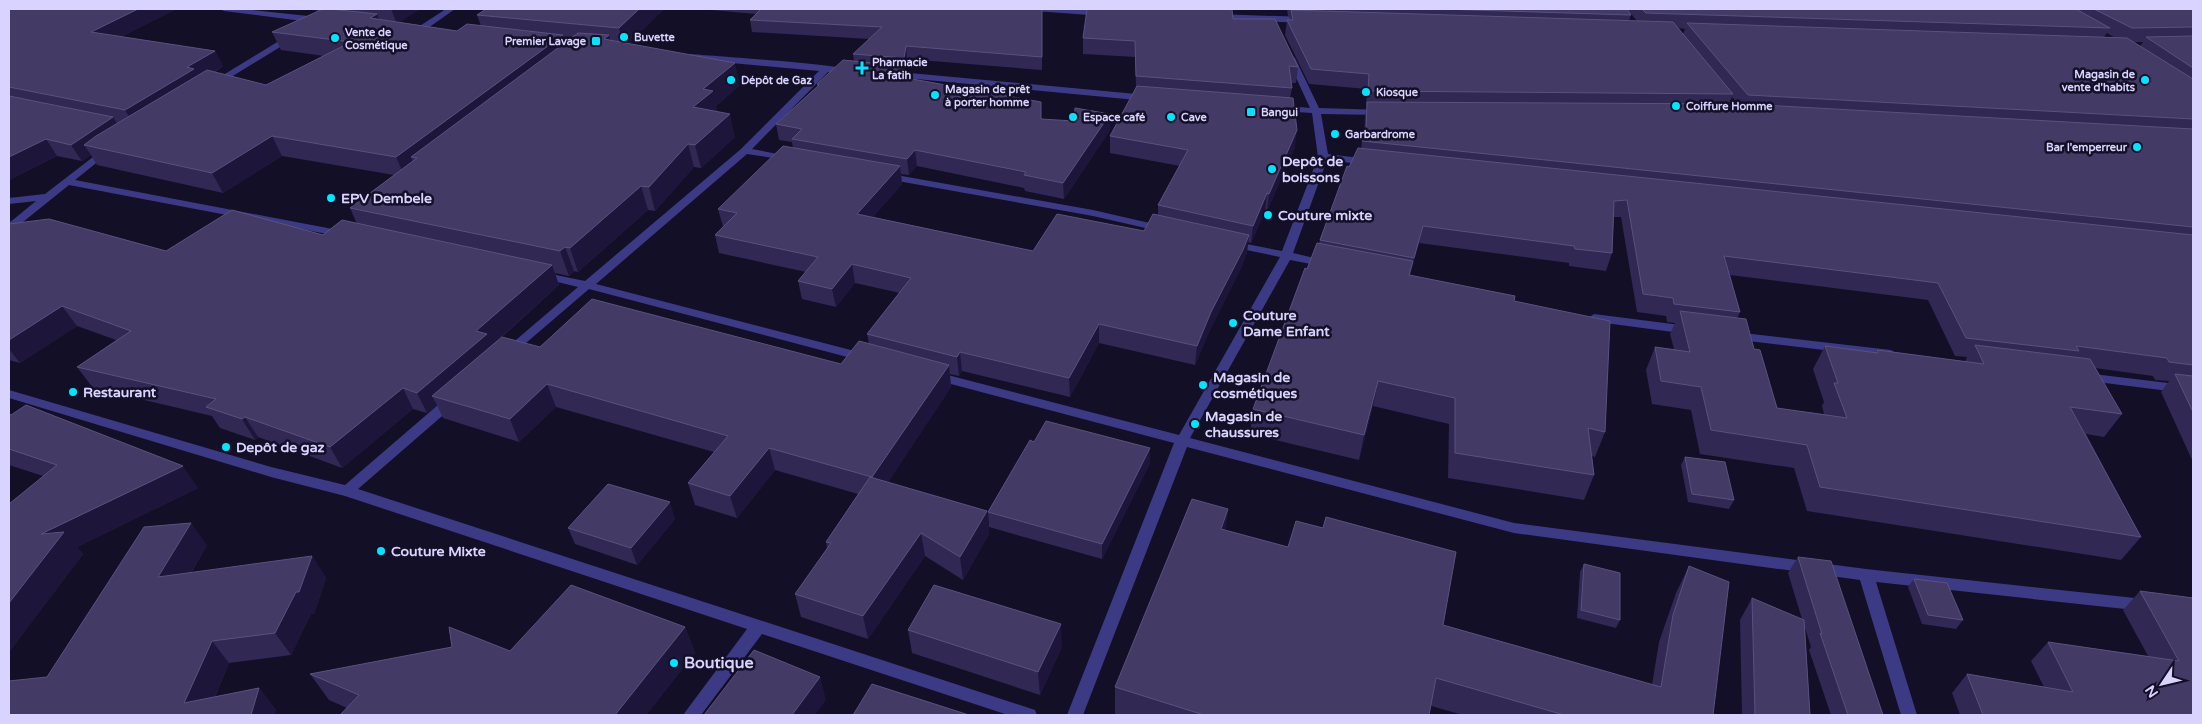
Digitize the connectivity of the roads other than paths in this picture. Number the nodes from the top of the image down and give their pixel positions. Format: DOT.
graph roads {
  1 [pos="224,9"];
  2 [pos="451,9"];
  3 [pos="1035,9"];
  4 [pos="1267,9"];
  5 [pos="1074,10"];
  6 [pos="1114,13"];
  7 [pos="1203,16"];
  8 [pos="1312,20"];
  9 [pos="1274,23"];
  10 [pos="438,34"];
  11 [pos="1288,53"];
  12 [pos="681,56"];
  13 [pos="827,68"];
  14 [pos="857,71"];
  15 [pos="877,73"];
  16 [pos="202,90"];
  17 [pos="1153,98"];
  18 [pos="1268,108"];
  19 [pos="1316,111"];
  20 [pos="1394,112"];
  21 [pos="111,146"];
  22 [pos="745,151"];
  23 [pos="1323,157"];
  24 [pos="803,161"];
  25 [pos="1382,164"];
  26 [pos="871,173"];
  27 [pos="66,181"];
  28 [pos="46,197"];
  29 [pos="9,201"];
  30 [pos="9,228"];
  31 [pos="1170,230"];
  32 [pos="348,232"];
  33 [pos="1219,241"];
  34 [pos="1286,256"];
  35 [pos="1343,268"];
  36 [pos="530,273"];
  37 [pos="587,284"];
  38 [pos="1582,315"];
  39 [pos="1699,331"];
  40 [pos="1719,334"];
  41 [pos="1907,356"];
  42 [pos="875,360"];
  43 [pos="497,362"];
  44 [pos="923,373"];
  45 [pos="2075,376"];
  46 [pos="2193,390"];
  47 [pos="9,394"];
  48 [pos="459,394"];
  49 [pos="1182,441"];
  50 [pos="347,491"];
  51 [pos="1866,575"];
  52 [pos="2164,607"];
  53 [pos="758,627"];
  54 [pos="691,715"];
  55 [pos="1029,715"];
  56 [pos="1075,715"];
  57 [pos="1909,715"];
  1 -- 16 [label="street"];
  2 -- 10 [label="street"];
  3 -- 5 [label="street"];
  4 -- 9 [label="street"];
  5 -- 6 [label="street"];
  7 -- 9 [label="street"];
  8 -- 9 [label="street"];
  11 -- 19 [label="street"];
  12 -- 13 [label="street"];
  13 -- 14 [label="street"];
  13 -- 22 [label="street"];
  15 -- 17 [label="street"];
  18 -- 19 [label="street"];
  19 -- 20 [label="street"];
  19 -- 23 [label="street"];
  21 -- 27 [label="street"];
  22 -- 24 [label="street"];
  22 -- 37 [label="street"];
  23 -- 25 [label="street"];
  23 -- 34 [label="street"];
  26 -- 31 [label="street"];
  27 -- 28 [label="street"];
  27 -- 32 [label="street"];
  28 -- 29 [label="street"];
  28 -- 30 [label="street"];
  33 -- 34 [label="street"];
  34 -- 35 [label="street"];
  34 -- 49 [label="street"];
  36 -- 37 [label="street"];
  37 -- 42 [label="street"];
  37 -- 43 [label="street"];
  38 -- 39 [label="street"];
  40 -- 41 [label="street"];
  44 -- 49 [label="street"];
  45 -- 46 [label="street"];
  47 -- 50 [label="street"];
  48 -- 50 [label="street"];
  49 -- 51 [label="street"];
  49 -- 56 [label="street"];
  50 -- 53 [label="street"];
  51 -- 52 [label="street"];
  51 -- 57 [label="street"];
  53 -- 54 [label="street"];
  53 -- 55 [label="street"];
}
